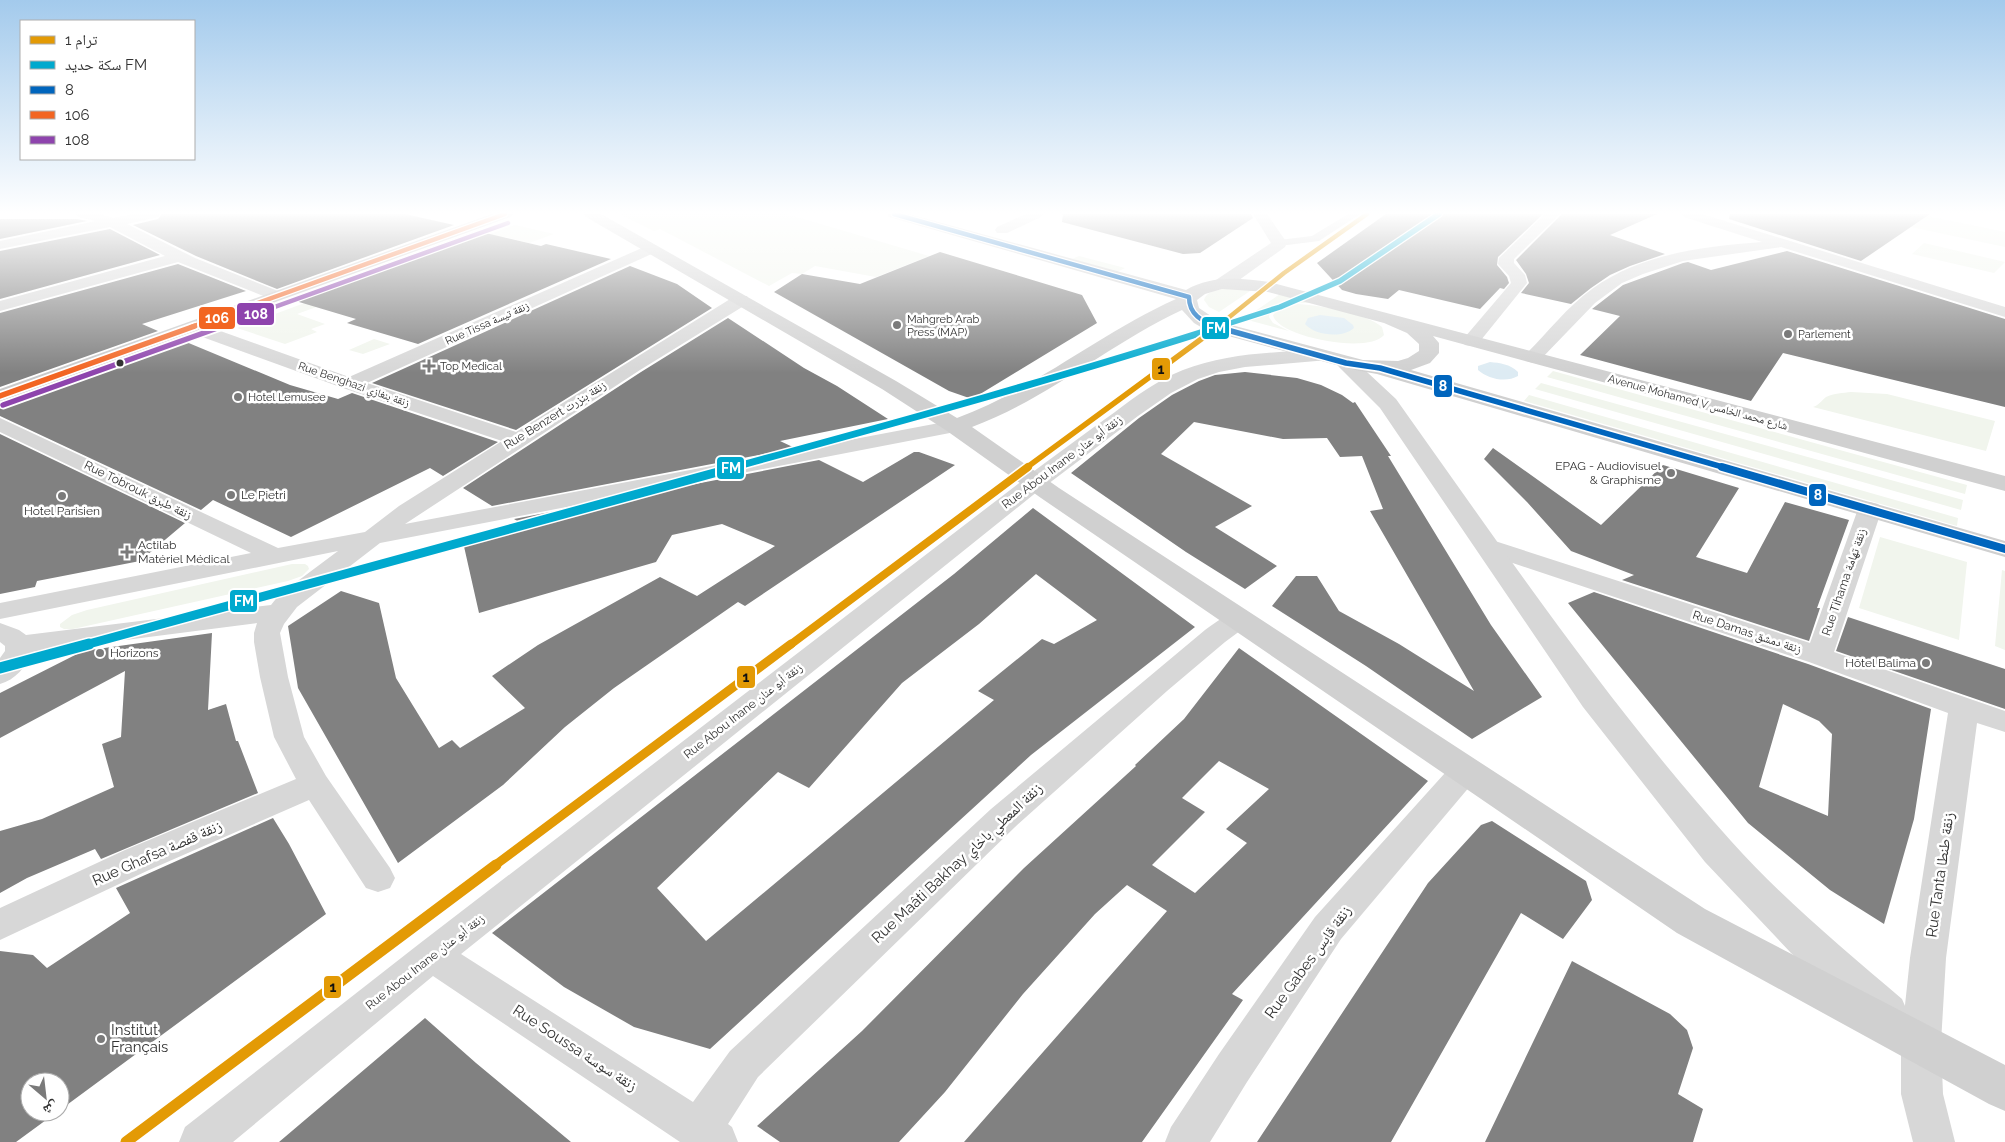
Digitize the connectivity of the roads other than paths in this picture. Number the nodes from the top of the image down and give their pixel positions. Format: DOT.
graph roads {
  1 [pos="141,267"];
  2 [pos="205,267"];
  3 [pos="356,267"];
  4 [pos="610,267"];
  5 [pos="683,267"];
  6 [pos="1078,267"];
  7 [pos="1147,267"];
  8 [pos="1244,267"];
  9 [pos="1509,267"];
  10 [pos="1649,267"];
  11 [pos="1862,267"];
  12 [pos="1216,285"];
  13 [pos="277,296"];
  14 [pos="1188,299"];
  15 [pos="741,300"];
  16 [pos="0,306"];
  17 [pos="2005,312"];
  18 [pos="1391,319"];
  19 [pos="192,327"];
  20 [pos="1471,341"];
  21 [pos="1533,358"];
  22 [pos="1334,360"];
  23 [pos="1380,368"];
  24 [pos="350,384"];
  25 [pos="0,396"];
  26 [pos="0,424"];
  27 [pos="955,426"];
  28 [pos="517,440"];
  29 [pos="1035,482"];
  30 [pos="2005,484"];
  31 [pos="1870,509"];
  32 [pos="374,537"];
  33 [pos="1489,547"];
  34 [pos="2005,549"];
  35 [pos="276,556"];
  36 [pos="0,611"];
  37 [pos="278,612"];
  38 [pos="1239,619"];
  39 [pos="10,639"];
  40 [pos="1819,656"];
  41 [pos="0,675"];
  42 [pos="1964,707"];
  43 [pos="2005,722"];
  44 [pos="1465,771"];
  45 [pos="315,784"];
  46 [pos="378,878"];
  47 [pos="0,925"];
  48 [pos="432,956"];
  49 [pos="1921,1043"];
  50 [pos="2005,1089"];
  51 [pos="708,1136"];
  52 [pos="200,1142"];
  53 [pos="1186,1142"];
  54 [pos="1934,1142"];
  1 -- 16 [label="street"];
  2 -- 13 [label="street"];
  3 -- 13 [label="main road"];
  4 -- 24 [label="street, Rue Tissa زنقة تيسة"];
  5 -- 15 [label="main road"];
  6 -- 14 [label="main road"];
  7 -- 12 [label="main road"];
  8 -- 12 [label="street"];
  9 -- 20 [label="street"];
  10 -- 21 [label="street"];
  11 -- 17 [label="street"];
  12 -- 14 [label="main road"];
  12 -- 18 [label="main road"];
  13 -- 19 [label="main road"];
  14 -- 22 [label="main road"];
  14 -- 27 [label="main road"];
  15 -- 27 [label="main road"];
  15 -- 28 [label="street, Rue Benzert زنقة بنزرت"];
  18 -- 20 [label="main road, Avenue Mohamed V شارع محمد الخامس"];
  18 -- 23 [label="main road"];
  19 -- 24 [label="street, Rue Benghazi زنقة بنغازي"];
  19 -- 25 [label="main road"];
  20 -- 21 [label="main road, Avenue Mohamed V شارع محمد الخامس"];
  21 -- 30 [label="main road, Avenue Mohamed V شارع محمد الخامس"];
  22 -- 23 [label="main road"];
  22 -- 29 [label="street, Rue Abou Inane زنقة أبو عنان"];
  22 -- 33 [label="street"];
  23 -- 31 [label="main road"];
  24 -- 28 [label="street, Rue Benghazi زنقة بنغازي"];
  26 -- 35 [label="street, Rue Tobrouk زنقة طبرق"];
  27 -- 29 [label="main road"];
  27 -- 32 [label="street"];
  28 -- 32 [label="street, Rue Benzert زنقة بنزرت"];
  29 -- 38 [label="main road"];
  29 -- 48 [label="street, Rue Abou Inane زنقة أبو عنان"];
  31 -- 34 [label="main road"];
  31 -- 40 [label="street, Rue Tihama زنقة تهامة"];
  32 -- 35 [label="street"];
  32 -- 37 [label="street, Rue Benzert زنقة بنزرت"];
  33 -- 40 [label="street, Rue Damas زنقة دمشق"];
  33 -- 49 [label="street"];
  35 -- 36 [label="street"];
  37 -- 39 [label="street"];
  37 -- 45 [label="street"];
  38 -- 44 [label="main road"];
  38 -- 51 [label="street, Rue Maâti Bakhay زنقة المعطي باخاي"];
  39 -- 41 [label="street"];
  40 -- 42 [label="street, Rue Damas زنقة دمشق"];
  42 -- 43 [label="street, Rue Damas زنقة دمشق"];
  42 -- 49 [label="street, Rue Tanta زنقة طنطا"];
  44 -- 49 [label="main road"];
  44 -- 53 [label="street, Rue Gabes زنقة قابس"];
  45 -- 46 [label="street"];
  45 -- 47 [label="street, Rue Ghafsa زنقة قفصة"];
  48 -- 51 [label="street, Rue Soussa زنقة سوسة"];
  48 -- 52 [label="street, Rue Abou Inane زنقة أبو عنان"];
  49 -- 50 [label="main road"];
  49 -- 54 [label="street, Rue Tanta زنقة طنطا"];
}
